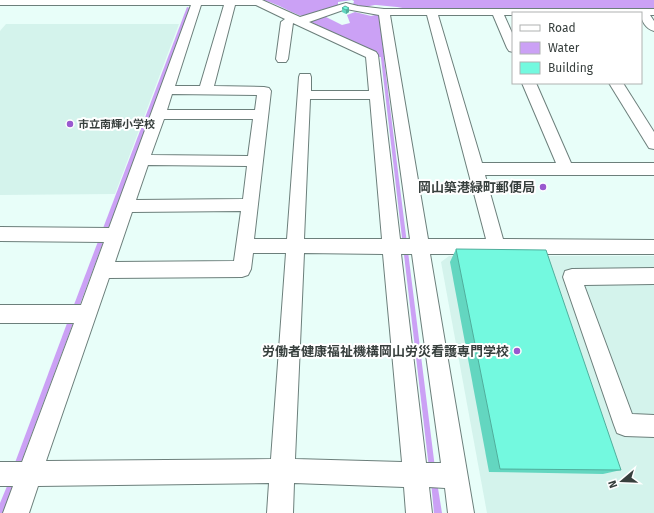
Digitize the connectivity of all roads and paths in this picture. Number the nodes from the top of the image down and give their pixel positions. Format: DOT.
graph roads {
  1 [pos="13,1"];
  2 [pos="197,2"];
  3 [pos="230,2"];
  4 [pos="2,7"];
  5 [pos="569,9"];
  6 [pos="384,12"];
  7 [pos="432,12"];
  8 [pos="497,12"];
  9 [pos="641,12"];
  10 [pos="654,12"];
  11 [pos="642,13"];
  12 [pos="304,18"];
  13 [pos="654,28"];
  14 [pos="512,46"];
  15 [pos="282,59"];
  16 [pos="382,62"];
  17 [pos="529,84"];
  18 [pos="617,84"];
  19 [pos="167,90"];
  20 [pos="206,90"];
  21 [pos="376,94"];
  22 [pos="158,114"];
  23 [pos="261,115"];
  24 [pos="654,144"];
  25 [pos="142,160"];
  26 [pos="256,161"];
  27 [pos="566,168"];
  28 [pos="476,169"];
  29 [pos="654,169"];
  30 [pos="250,205"];
  31 [pos="125,206"];
  32 [pos="0,234"];
  33 [pos="107,235"];
  34 [pos="245,246"];
  35 [pos="296,246"];
  36 [pos="496,246"];
  37 [pos="406,247"];
  38 [pos="654,247"];
  39 [pos="102,270"];
  40 [pos="654,276"];
  41 [pos="0,314"];
  42 [pos="78,314"];
  43 [pos="654,426"];
  44 [pos="281,471"];
  45 [pos="14,474"];
  46 [pos="434,476"];
  47 [pos="16,513"];
  48 [pos="280,513"];
  49 [pos="420,513"];
  50 [pos="461,513"];
  1 -- 2 [label="street"];
  1 -- 4 [label="street"];
  2 -- 3 [label="street"];
  2 -- 19 [label="street"];
  3 -- 12 [label="street"];
  3 -- 20 [label="street"];
  5 -- 8 [label="street"];
  5 -- 9 [label="street"];
  6 -- 7 [label="street"];
  6 -- 12 [label="street"];
  6 -- 16 [label="street"];
  7 -- 8 [label="street"];
  7 -- 28 [label="street"];
  8 -- 14 [label="street"];
  9 -- 10 [label="street"];
  11 -- 13 [label="street"];
  12 -- 15 [label="street"];
  12 -- 16 [label="street"];
  16 -- 21 [label="street"];
  16 -- 37 [label="street"];
  17 -- 27 [label="street"];
  18 -- 24 [label="street"];
  19 -- 20 [label="street"];
  19 -- 22 [label="street"];
  20 -- 23 [label="street"];
  21 -- 35 [label="street"];
  21 -- 37 [label="street"];
  22 -- 23 [label="street"];
  22 -- 25 [label="street"];
  23 -- 26 [label="street"];
  25 -- 26 [label="street"];
  25 -- 31 [label="street"];
  26 -- 30 [label="street"];
  27 -- 28 [label="street"];
  27 -- 29 [label="street"];
  28 -- 36 [label="street"];
  30 -- 31 [label="street"];
  30 -- 34 [label="street"];
  31 -- 33 [label="street"];
  32 -- 33 [label="street"];
  33 -- 39 [label="street"];
  34 -- 35 [label="street"];
  34 -- 39 [label="street"];
  35 -- 37 [label="street"];
  35 -- 44 [label="street"];
  36 -- 37 [label="street"];
  36 -- 38 [label="street"];
  37 -- 46 [label="street"];
  37 -- 46 [label="street"];
  39 -- 42 [label="street"];
  40 -- 43 [label="street"];
  41 -- 42 [label="street"];
  42 -- 45 [label="street"];
  44 -- 45 [label="street"];
  44 -- 46 [label="street"];
  44 -- 48 [label="street"];
  45 -- 47 [label="street"];
  46 -- 49 [label="street"];
  46 -- 50 [label="street"];
}
